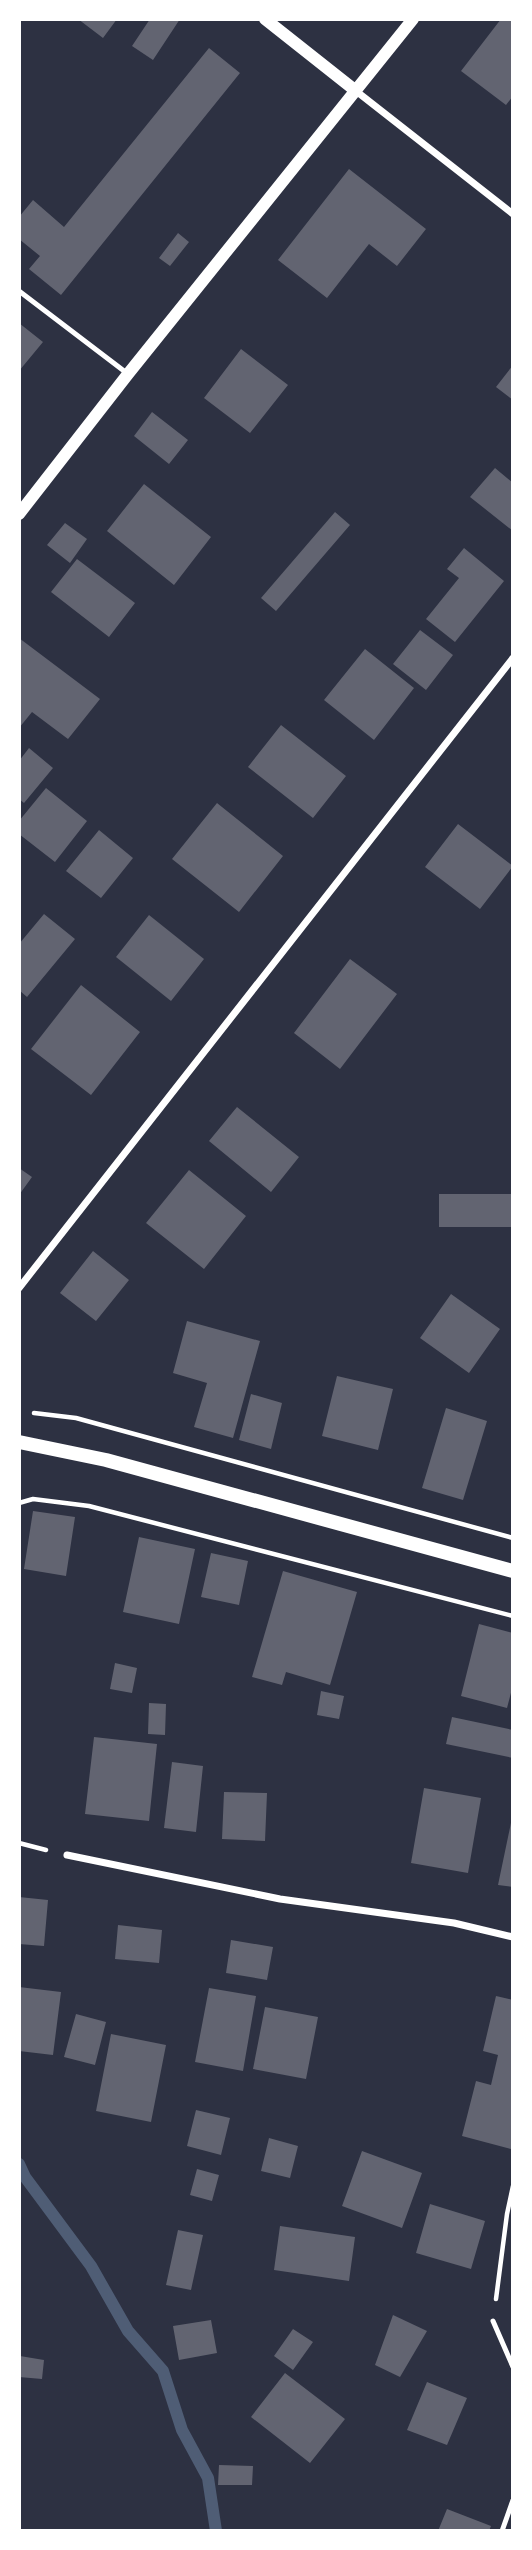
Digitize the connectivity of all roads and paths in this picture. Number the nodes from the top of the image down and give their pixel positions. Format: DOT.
graph roads {
  1 [pos="265,19"];
  2 [pos="413,19"];
  3 [pos="356,91"];
  4 [pos="513,214"];
  5 [pos="19,291"];
  6 [pos="128,374"];
  7 [pos="21,510"];
  8 [pos="513,658"];
  9 [pos="19,1288"];
  10 [pos="31,1413"];
  11 [pos="19,1442"];
  12 [pos="19,1503"];
  13 [pos="513,1538"];
  14 [pos="513,1571"];
  15 [pos="513,1616"];
  16 [pos="67,1855"];
  17 [pos="513,1937"];
  18 [pos="513,2186"];
  19 [pos="493,2321"];
  20 [pos="513,2367"];
  21 [pos="513,2500"];
  22 [pos="502,2531"];
  1 -- 3 [label="street"];
  2 -- 3 [label="street"];
  3 -- 4 [label="street"];
  3 -- 6 [label="street"];
  5 -- 6 [label="lane"];
  6 -- 7 [label="street"];
  8 -- 9 [label="street"];
  10 -- 13 [label="path"];
  11 -- 14 [label="main road"];
  12 -- 15 [label="path"];
  16 -- 17 [label="street"];
  18 -- 19 [label="path"];
  19 -- 20 [label="lane"];
  21 -- 22 [label="lane"];
}
